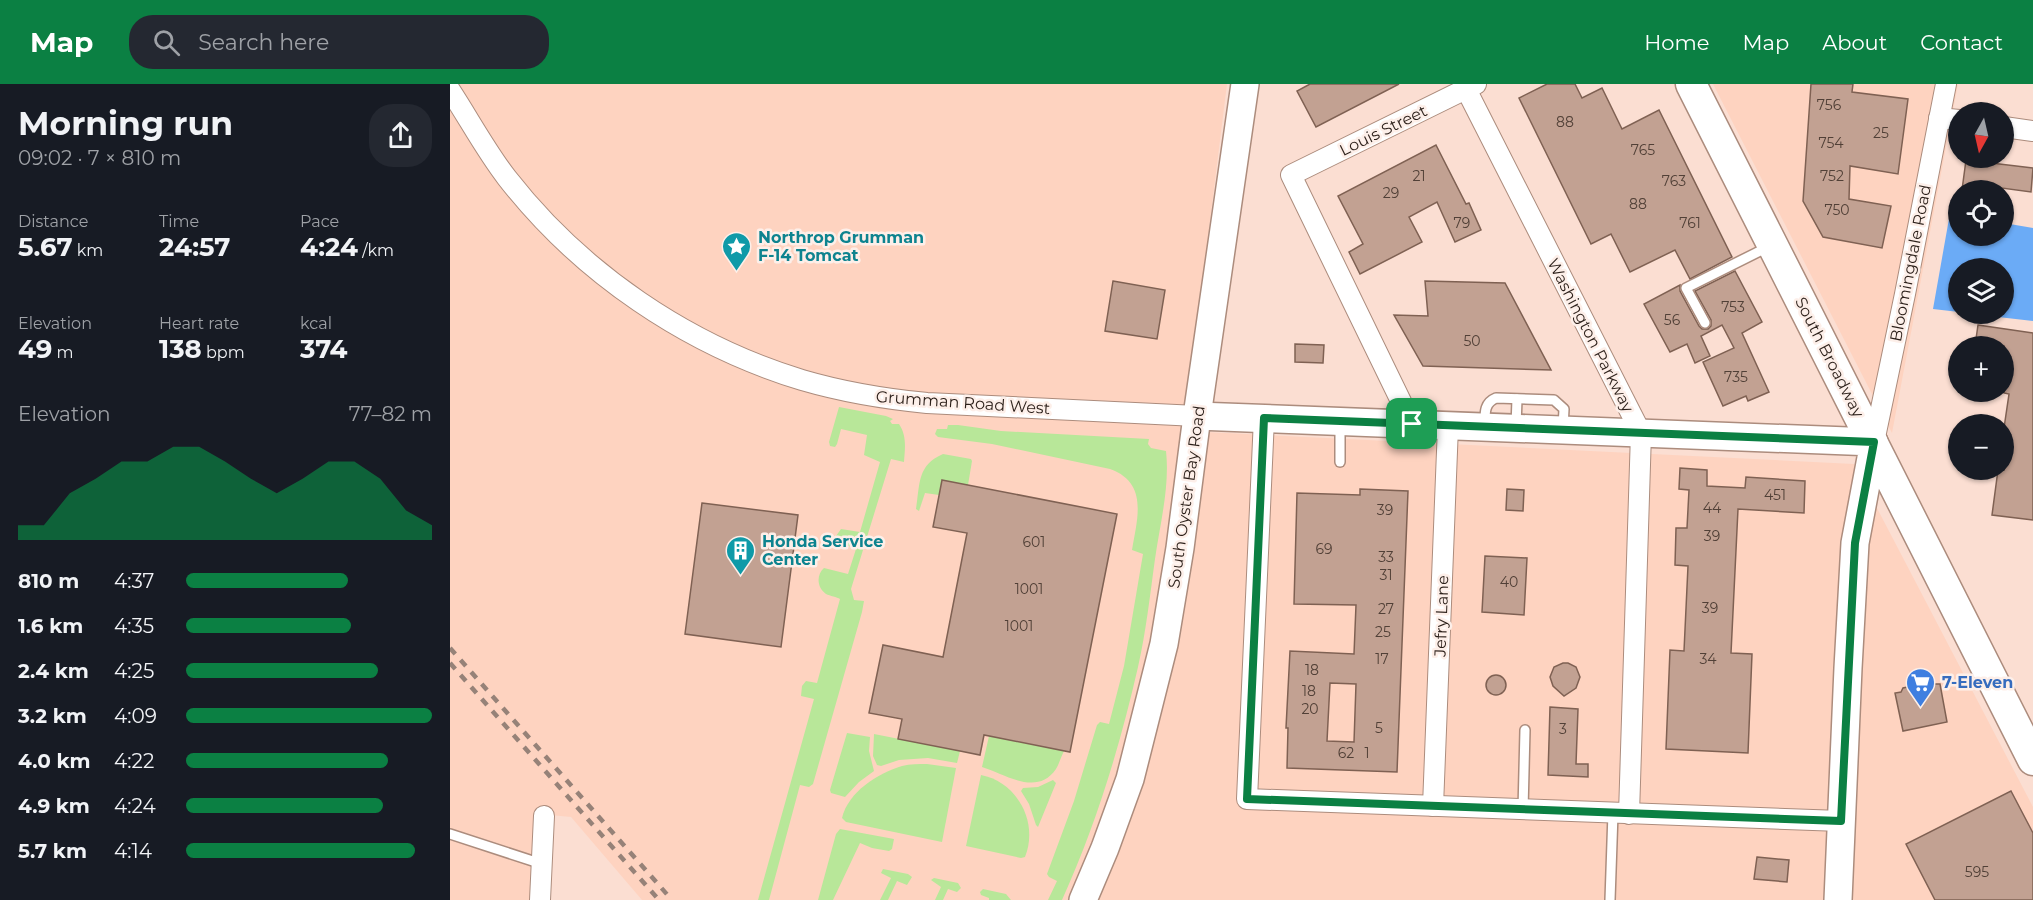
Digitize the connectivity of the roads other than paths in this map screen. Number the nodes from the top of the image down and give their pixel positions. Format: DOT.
graph roads {
  1 [pos="1245,84"];
  2 [pos="1691,84"];
  3 [pos="1946,84"];
  4 [pos="1471,87"];
  5 [pos="450,90"];
  6 [pos="1939,118"];
  7 [pos="1948,119"];
  8 [pos="2014,128"];
  9 [pos="2033,131"];
  10 [pos="1773,244"];
  11 [pos="1705,323"];
  12 [pos="1517,399"];
  13 [pos="1197,416"];
  14 [pos="1264,418"];
  15 [pos="1340,421"];
  16 [pos="1412,424"];
  17 [pos="1448,426"];
  18 [pos="1484,427"];
  19 [pos="1515,428"];
  20 [pos="1563,430"];
  21 [pos="1641,433"];
  22 [pos="1874,442"];
  23 [pos="1340,462"];
  24 [pos="1525,730"];
  25 [pos="2033,760"];
  26 [pos="1433,806"];
  27 [pos="1523,810"];
  28 [pos="1621,814"];
  29 [pos="544,816"];
  30 [pos="1841,821"];
  31 [pos="450,834"];
  32 [pos="542,864"];
  33 [pos="540,900"];
  34 [pos="1083,900"];
  35 [pos="1611,900"];
  36 [pos="1838,900"];
  1 -- 13 [label="street, South Oyster Bay Road"];
  2 -- 10 [label="main road, South Broadway"];
  3 -- 6 [label="street, Bloomingdale Road"];
  4 -- 16 [label="street, Louis Street"];
  4 -- 21 [label="street, Washington Parkway"];
  5 -- 13 [label="street, Grumman Road West"];
  6 -- 7 [label="street"];
  6 -- 22 [label="street, Bloomingdale Road"];
  8 -- 9 [label="street"];
  10 -- 11 [label="lane"];
  10 -- 22 [label="main road, South Broadway"];
  12 -- 18 [label="lane"];
  12 -- 19 [label="lane"];
  12 -- 20 [label="lane"];
  13 -- 14 [label="street"];
  13 -- 34 [label="street, South Oyster Bay Road"];
  14 -- 15 [label="street"];
  14 -- 26 [label="street"];
  15 -- 16 [label="street"];
  15 -- 23 [label="lane"];
  16 -- 17 [label="street"];
  17 -- 18 [label="street"];
  17 -- 26 [label="street, Jefry Lane"];
  18 -- 19 [label="street"];
  19 -- 20 [label="street"];
  20 -- 21 [label="street"];
  21 -- 22 [label="street"];
  21 -- 28 [label="street, Washington Parkway"];
  22 -- 25 [label="main road, South Broadway"];
  22 -- 30 [label="street"];
  24 -- 27 [label="lane"];
  26 -- 27 [label="street"];
  27 -- 28 [label="street"];
  28 -- 30 [label="street"];
  28 -- 35 [label="lane"];
  29 -- 32 [label="street"];
  30 -- 36 [label="street"];
  31 -- 32 [label="lane"];
  32 -- 33 [label="street"];
}
